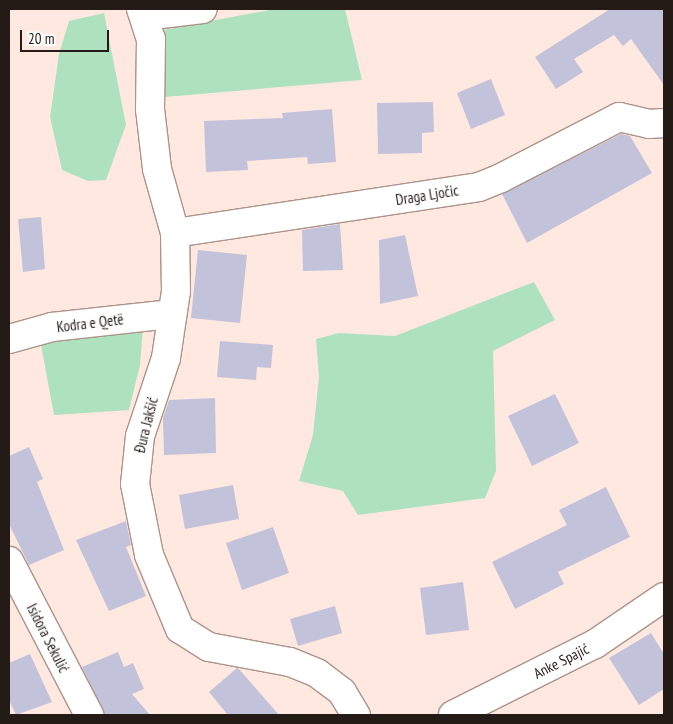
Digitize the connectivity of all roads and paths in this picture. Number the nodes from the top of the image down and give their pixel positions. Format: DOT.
graph roads {
  1 [pos="204,9"];
  2 [pos="142,13"];
  3 [pos="664,123"];
  4 [pos="174,233"];
  5 [pos="172,314"];
  6 [pos="9,339"];
  7 [pos="9,561"];
  8 [pos="664,597"];
  9 [pos="89,715"];
  10 [pos="356,715"];
  11 [pos="453,715"];
  1 -- 2 [label="street, Ðura Jakšić"];
  2 -- 4 [label="street, Ðura Jakšić"];
  3 -- 4 [label="street, Draga Ljočic"];
  4 -- 5 [label="street, Ðura Jakšić"];
  5 -- 6 [label="street, Kodra e Qetë"];
  5 -- 10 [label="street, Ðura Jakšić"];
  7 -- 9 [label="street, Isidora Sekulić"];
  8 -- 11 [label="street, Anke Spajić"];
}
